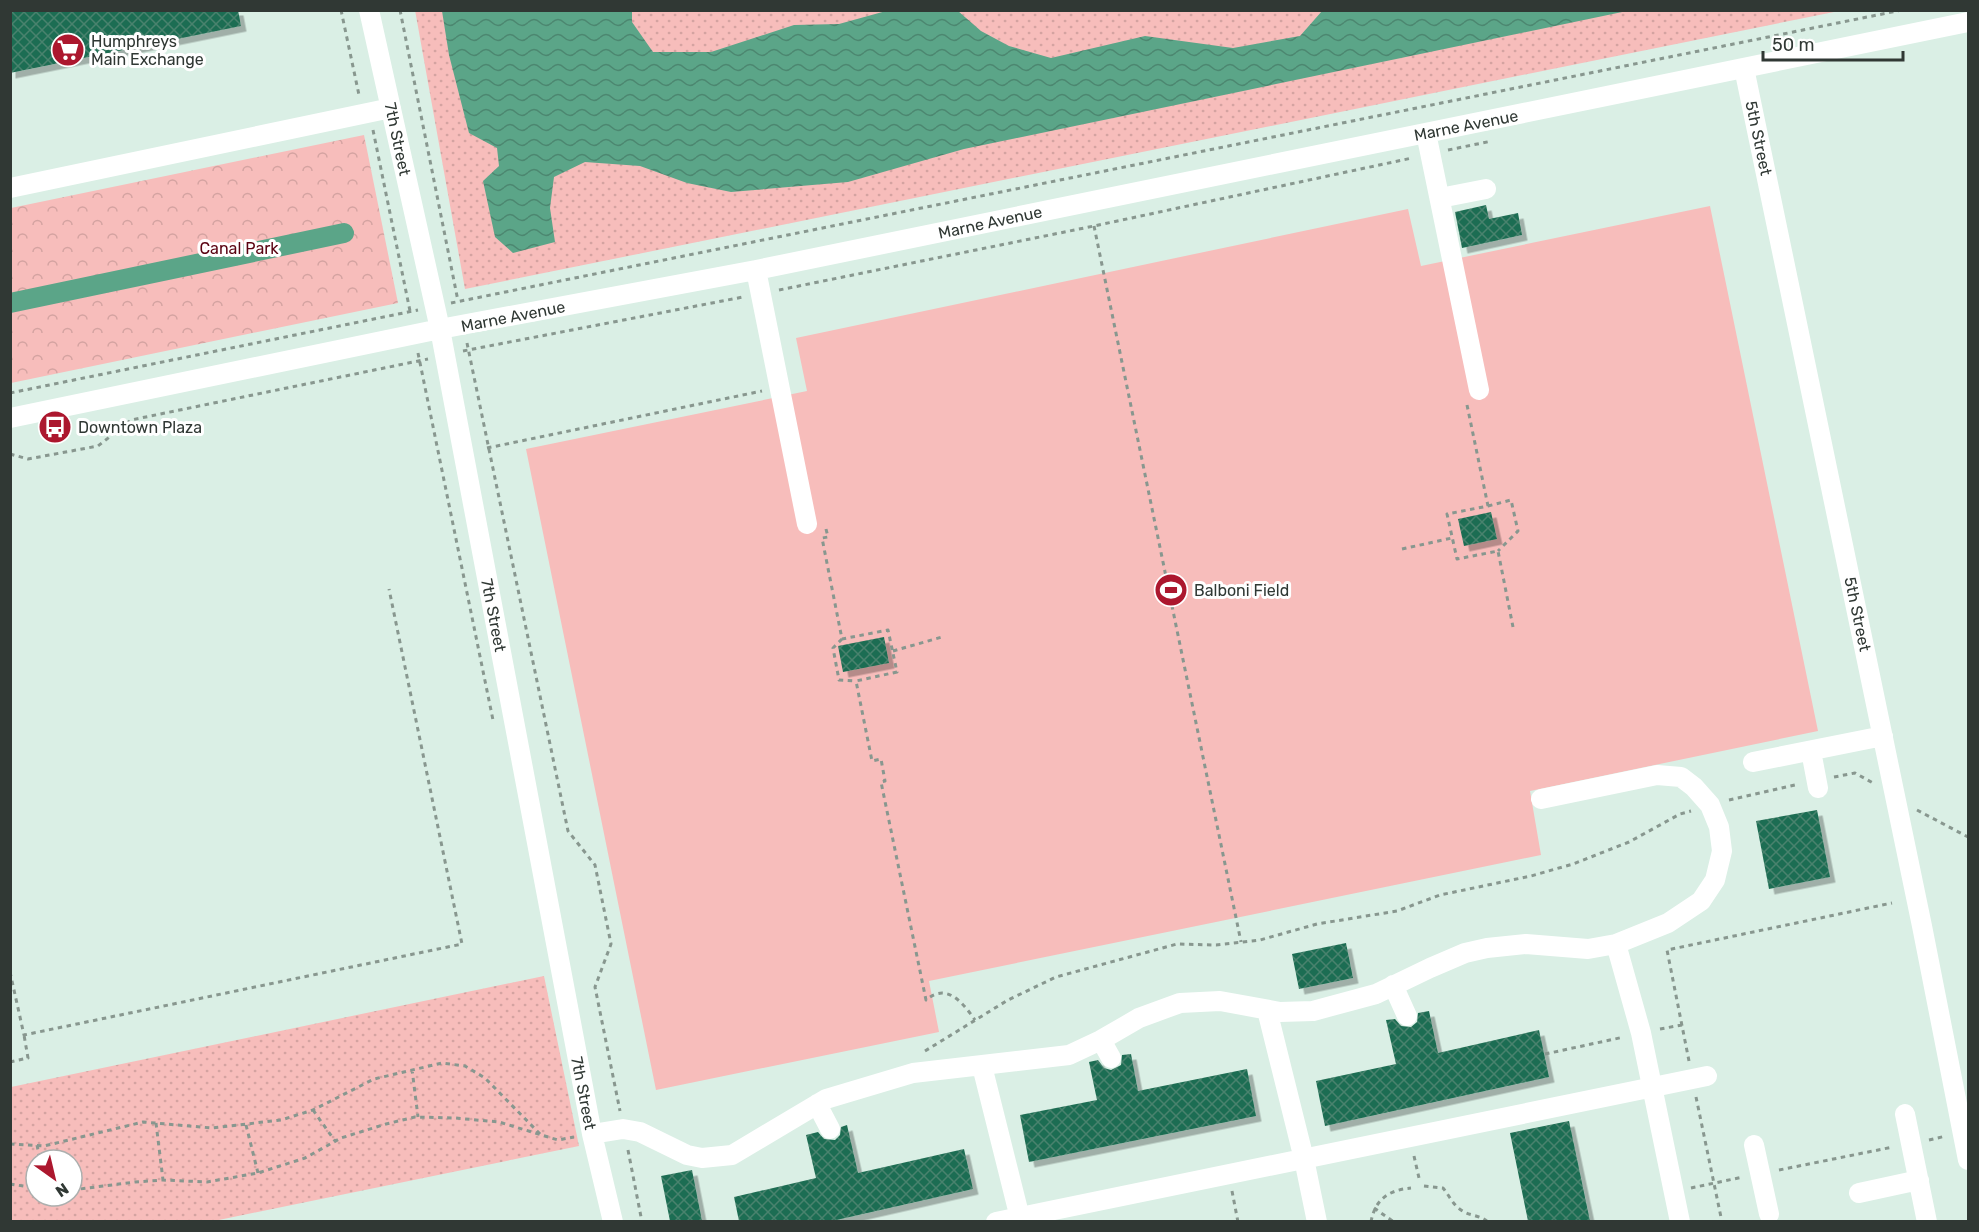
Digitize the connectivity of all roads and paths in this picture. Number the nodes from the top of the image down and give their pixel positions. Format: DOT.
graph roads {
  1 [pos="341,10"];
  2 [pos="369,10"];
  3 [pos="400,10"];
  4 [pos="1902,10"];
  5 [pos="1968,22"];
  6 [pos="1744,68"];
  7 [pos="391,108"];
  8 [pos="367,113"];
  9 [pos="1426,133"];
  10 [pos="1499,139"];
  11 [pos="1431,154"];
  12 [pos="10,188"];
  13 [pos="1486,189"];
  14 [pos="1440,198"];
  15 [pos="1094,226"];
  16 [pos="756,270"];
  17 [pos="760,293"];
  18 [pos="459,302"];
  19 [pos="435,306"];
  20 [pos="410,312"];
  21 [pos="463,325"];
  22 [pos="440,329"];
  23 [pos="415,335"];
  24 [pos="469,350"];
  25 [pos="445,355"];
  26 [pos="420,360"];
  27 [pos="780,388"];
  28 [pos="10,393"];
  29 [pos="1473,396"];
  30 [pos="10,418"];
  31 [pos="487,448"];
  32 [pos="10,454"];
  33 [pos="1488,506"];
  34 [pos="816,525"];
  35 [pos="1452,538"];
  36 [pos="1402,549"];
  37 [pos="1498,551"];
  38 [pos="389,589"];
  39 [pos="1513,627"];
  40 [pos="942,637"];
  41 [pos="842,639"];
  42 [pos="893,651"];
  43 [pos="856,681"];
  44 [pos="494,727"];
  45 [pos="1883,736"];
  46 [pos="1811,751"];
  47 [pos="1753,762"];
  48 [pos="1818,784"];
  49 [pos="1895,796"];
  50 [pos="1541,799"];
  51 [pos="1710,805"];
  52 [pos="1968,837"];
  53 [pos="1892,903"];
  54 [pos="1241,942"];
  55 [pos="1616,944"];
  56 [pos="10,972"];
  57 [pos="1393,985"];
  58 [pos="1267,1010"];
  59 [pos="1407,1016"];
  60 [pos="975,1020"];
  61 [pos="1682,1025"];
  62 [pos="1641,1033"];
  63 [pos="24,1035"];
  64 [pos="1101,1040"];
  65 [pos="1545,1054"];
  66 [pos="919,1055"];
  67 [pos="1111,1058"];
  68 [pos="10,1062"];
  69 [pos="982,1066"];
  70 [pos="412,1069"];
  71 [pos="1700,1077"];
  72 [pos="1652,1087"];
  73 [pos="817,1104"];
  74 [pos="313,1110"];
  75 [pos="1905,1114"];
  76 [pos="418,1117"];
  77 [pos="156,1123"];
  78 [pos="246,1125"];
  79 [pos="623,1129"];
  80 [pos="830,1129"];
  81 [pos="1963,1133"];
  82 [pos="592,1134"];
  83 [pos="542,1136"];
  84 [pos="334,1141"];
  85 [pos="1911,1143"];
  86 [pos="10,1144"];
  87 [pos="37,1145"];
  88 [pos="1754,1145"];
  89 [pos="38,1148"];
  90 [pos="1304,1158"];
  91 [pos="1968,1160"];
  92 [pos="258,1173"];
  93 [pos="1228,1174"];
  94 [pos="1760,1174"];
  95 [pos="164,1180"];
  96 [pos="1919,1180"];
  97 [pos="1713,1183"];
  98 [pos="1424,1186"];
  99 [pos="1411,1188"];
  100 [pos="84,1189"];
  101 [pos="1674,1191"];
  102 [pos="1859,1193"];
  103 [pos="1374,1208"];
  104 [pos="1769,1214"];
  105 [pos="1020,1219"];
  106 [pos="613,1221"];
  107 [pos="642,1221"];
  108 [pos="996,1221"];
  109 [pos="1238,1221"];
  110 [pos="1317,1221"];
  111 [pos="1371,1221"];
  112 [pos="1394,1221"];
  113 [pos="1488,1221"];
  114 [pos="1680,1221"];
  115 [pos="1722,1221"];
  116 [pos="1928,1221"];
  1 -- 8 [label="path"];
  2 -- 7 [label="street, 7th Street"];
  3 -- 18 [label="path"];
  4 -- 18 [label="path"];
  5 -- 6 [label="street, Marne Avenue"];
  6 -- 9 [label="street, Marne Avenue"];
  6 -- 45 [label="street, 5th Street"];
  7 -- 8 [label="street"];
  7 -- 19 [label="street, 7th Street"];
  8 -- 12 [label="street"];
  8 -- 20 [label="path"];
  9 -- 11 [label="street"];
  9 -- 16 [label="street, Marne Avenue"];
  10 -- 11 [label="path"];
  11 -- 14 [label="street"];
  11 -- 15 [label="path"];
  13 -- 14 [label="street"];
  14 -- 29 [label="street"];
  15 -- 17 [label="path"];
  15 -- 54 [label="path"];
  16 -- 17 [label="street"];
  16 -- 21 [label="street, Marne Avenue"];
  17 -- 24 [label="path"];
  17 -- 27 [label="street"];
  18 -- 19 [label="path"];
  19 -- 20 [label="path"];
  19 -- 22 [label="street, 7th Street"];
  20 -- 28 [label="path"];
  21 -- 22 [label="street, Marne Avenue"];
  21 -- 24 [label="path"];
  22 -- 23 [label="street, Marne Avenue"];
  22 -- 25 [label="street, 7th Street"];
  23 -- 26 [label="path"];
  23 -- 30 [label="street, Marne Avenue"];
  24 -- 25 [label="path"];
  24 -- 31 [label="path"];
  25 -- 26 [label="path"];
  25 -- 82 [label="street, 7th Street"];
  26 -- 32 [label="path"];
  26 -- 44 [label="path"];
  27 -- 31 [label="path"];
  27 -- 34 [label="street"];
  29 -- 33 [label="path"];
  31 -- 79 [label="path"];
  33 -- 35 [label="path"];
  33 -- 37 [label="path"];
  34 -- 41 [label="path"];
  35 -- 36 [label="path"];
  35 -- 37 [label="path"];
  37 -- 39 [label="path"];
  38 -- 63 [label="path"];
  40 -- 42 [label="path"];
  41 -- 42 [label="path"];
  41 -- 43 [label="path"];
  42 -- 43 [label="path"];
  43 -- 60 [label="path"];
  45 -- 46 [label="street"];
  45 -- 49 [label="street, 5th Street"];
  46 -- 47 [label="street"];
  46 -- 48 [label="street"];
  48 -- 49 [label="path"];
  48 -- 51 [label="path"];
  49 -- 52 [label="path"];
  49 -- 81 [label="street, 5th Street"];
  50 -- 51 [label="street"];
  51 -- 54 [label="path"];
  51 -- 55 [label="street"];
  53 -- 61 [label="path"];
  54 -- 60 [label="path"];
  55 -- 57 [label="street"];
  55 -- 62 [label="street"];
  56 -- 63 [label="path"];
  57 -- 58 [label="street"];
  57 -- 59 [label="street"];
  58 -- 64 [label="street"];
  58 -- 90 [label="street"];
  60 -- 66 [label="path"];
  61 -- 62 [label="path"];
  61 -- 71 [label="path"];
  62 -- 65 [label="path"];
  62 -- 72 [label="street"];
  63 -- 68 [label="path"];
  64 -- 67 [label="street"];
  64 -- 69 [label="street"];
  69 -- 73 [label="street"];
  69 -- 105 [label="street"];
  70 -- 74 [label="path"];
  70 -- 76 [label="path"];
  70 -- 83 [label="path"];
  71 -- 72 [label="street"];
  71 -- 97 [label="path"];
  72 -- 90 [label="street"];
  72 -- 101 [label="street"];
  73 -- 79 [label="street"];
  73 -- 80 [label="street"];
  74 -- 78 [label="path"];
  74 -- 84 [label="path"];
  75 -- 85 [label="street"];
  76 -- 83 [label="path"];
  76 -- 84 [label="path"];
  77 -- 78 [label="path"];
  77 -- 87 [label="path"];
  77 -- 95 [label="path"];
  78 -- 92 [label="path"];
  79 -- 82 [label="street"];
  79 -- 107 [label="path"];
  81 -- 85 [label="path"];
  81 -- 91 [label="street, 5th Street"];
  82 -- 83 [label="path"];
  82 -- 106 [label="street, 7th Street"];
  84 -- 92 [label="path"];
  85 -- 94 [label="path"];
  85 -- 96 [label="street"];
  86 -- 87 [label="path"];
  87 -- 89 [label="path"];
  88 -- 94 [label="street"];
  90 -- 93 [label="street"];
  90 -- 110 [label="street"];
  92 -- 95 [label="path"];
  93 -- 105 [label="street"];
  93 -- 109 [label="path"];
  94 -- 97 [label="path"];
  94 -- 104 [label="street"];
  95 -- 100 [label="path"];
  96 -- 102 [label="street"];
  96 -- 116 [label="street"];
  97 -- 101 [label="path"];
  97 -- 115 [label="path"];
  98 -- 113 [label="path"];
  99 -- 103 [label="path"];
  101 -- 114 [label="street"];
  103 -- 111 [label="path"];
  103 -- 112 [label="path"];
  105 -- 108 [label="street"];
}
